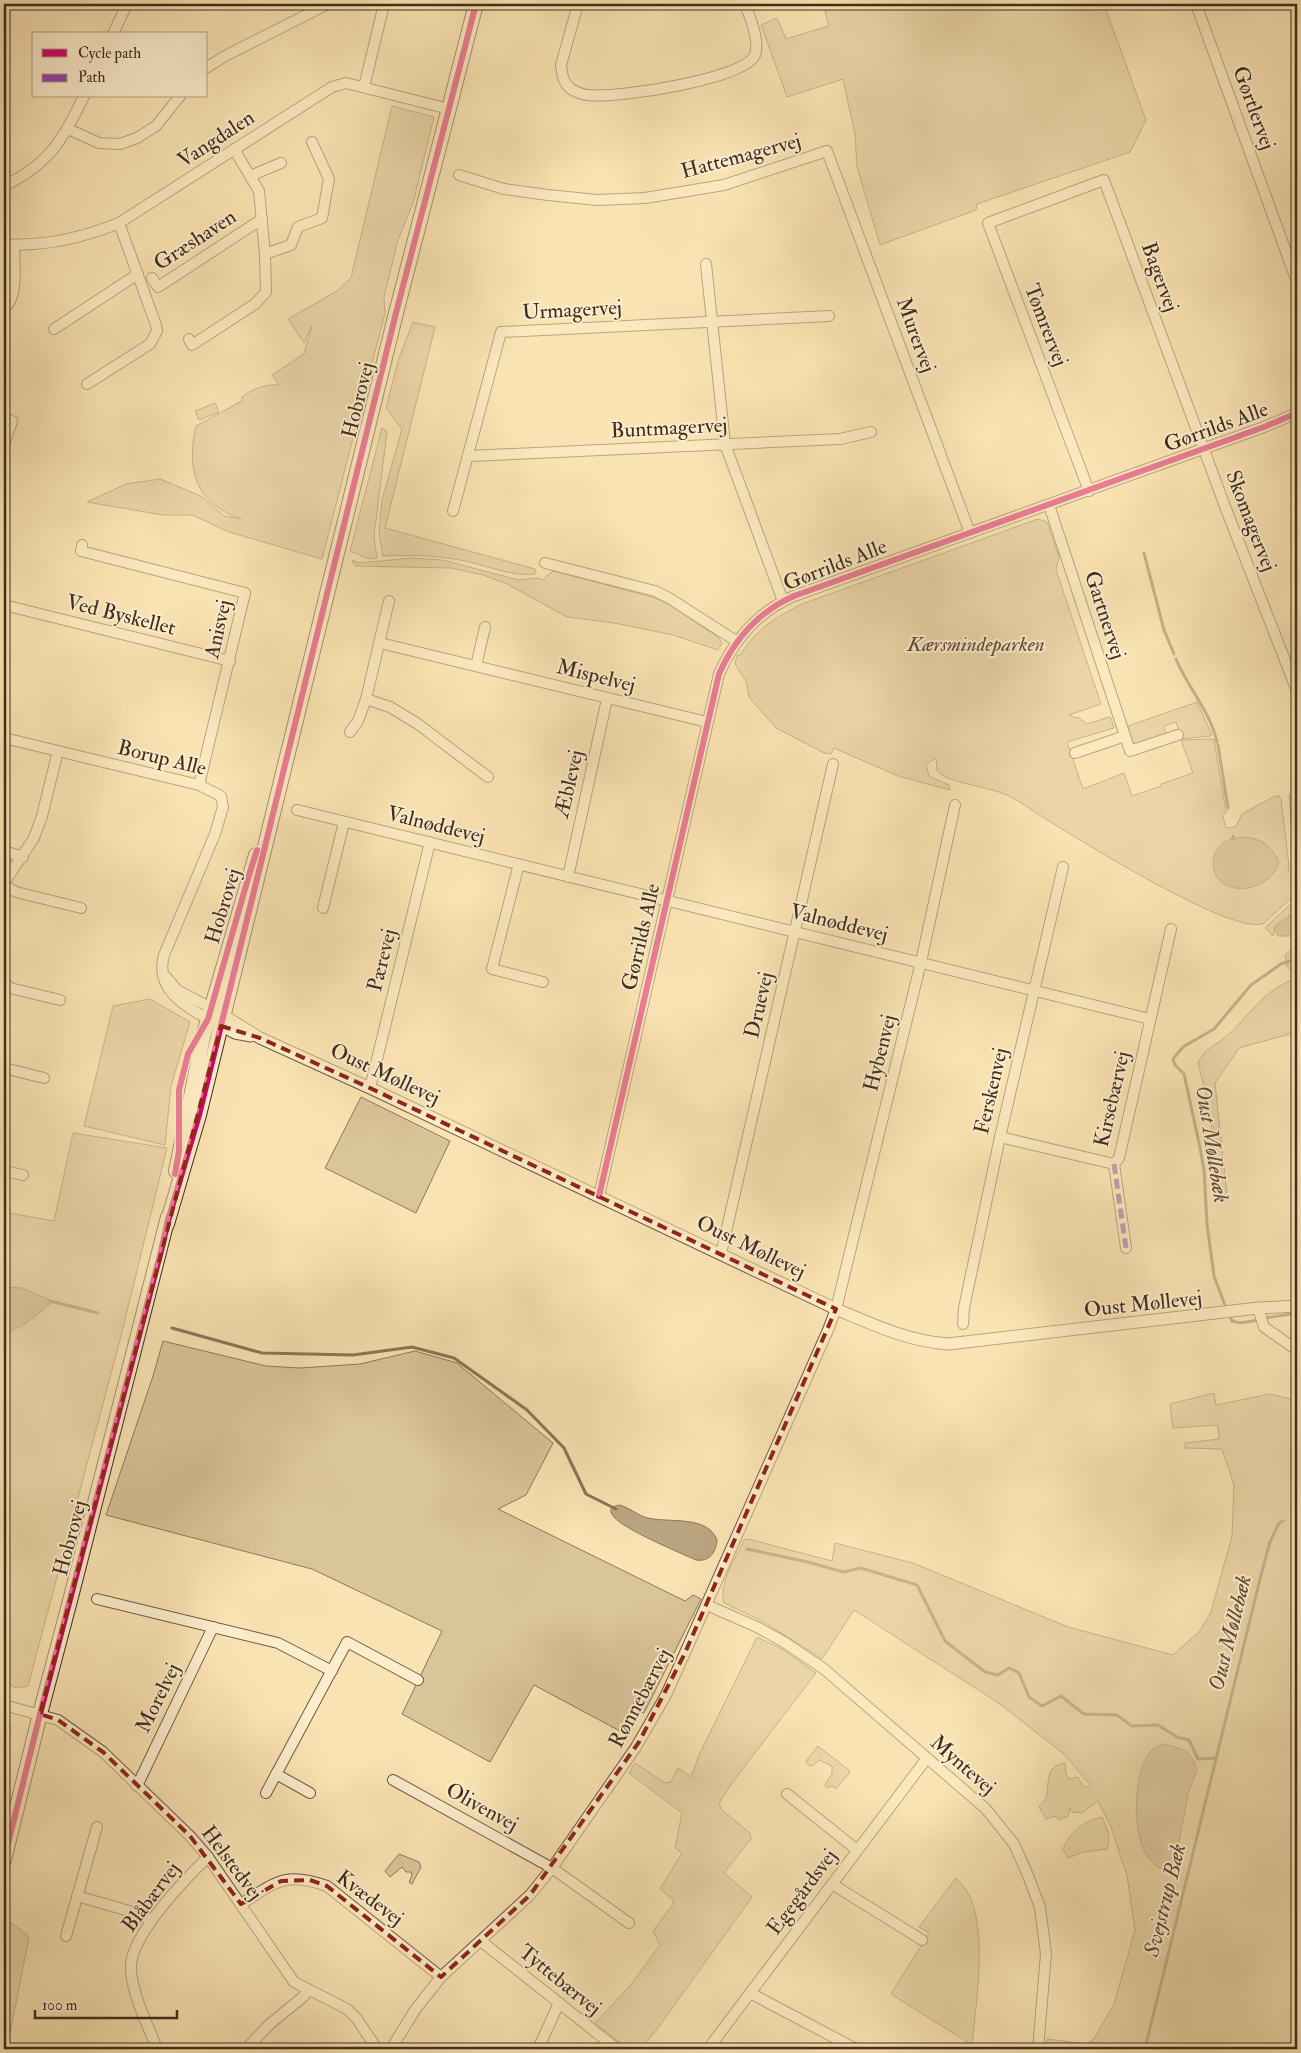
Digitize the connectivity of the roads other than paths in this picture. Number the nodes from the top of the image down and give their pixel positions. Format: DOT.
graph roads {
  1 [pos="127,4"];
  2 [pos="328,4"];
  3 [pos="384,4"];
  4 [pos="476,4"];
  5 [pos="578,4"];
  6 [pos="745,4"];
  7 [pos="1196,4"];
  8 [pos="114,32"];
  9 [pos="208,67"];
  10 [pos="364,87"];
  11 [pos="83,98"];
  12 [pos="178,98"];
  13 [pos="449,109"];
  14 [pos="68,129"];
  15 [pos="312,142"];
  16 [pos="234,149"];
  17 [pos="826,151"];
  18 [pos="281,163"];
  19 [pos="459,175"];
  20 [pos="250,176"];
  21 [pos="4,186"];
  22 [pos="1040,204"];
  23 [pos="262,219"];
  24 [pos="119,223"];
  25 [pos="9,244"];
  26 [pos="265,254"];
  27 [pos="706,264"];
  28 [pos="138,274"];
  29 [pos="152,278"];
  30 [pos="1297,282"];
  31 [pos="4,308"];
  32 [pos="829,316"];
  33 [pos="713,323"];
  34 [pos="54,329"];
  35 [pos="188,339"];
  36 [pos="88,384"];
  37 [pos="1297,413"];
  38 [pos="6,418"];
  39 [pos="871,432"];
  40 [pos="725,444"];
  41 [pos="4,445"];
  42 [pos="1204,449"];
  43 [pos="469,456"];
  44 [pos="1088,491"];
  45 [pos="1049,505"];
  46 [pos="453,511"];
  47 [pos="970,533"];
  48 [pos="82,545"];
  49 [pos="545,563"];
  50 [pos="783,601"];
  51 [pos="389,602"];
  52 [pos="4,605"];
  53 [pos="485,627"];
  54 [pos="736,641"];
  55 [pos="380,643"];
  56 [pos="230,661"];
  57 [pos="476,666"];
  58 [pos="1297,691"];
  59 [pos="366,699"];
  60 [pos="607,699"];
  61 [pos="707,722"];
  62 [pos="350,732"];
  63 [pos="1178,735"];
  64 [pos="1125,736"];
  65 [pos="4,738"];
  66 [pos="58,751"];
  67 [pos="1075,753"];
  68 [pos="833,764"];
  69 [pos="488,777"];
  70 [pos="199,785"];
  71 [pos="274,804"];
  72 [pos="955,805"];
  73 [pos="297,810"];
  74 [pos="344,822"];
  75 [pos="430,842"];
  76 [pos="4,852"];
  77 [pos="23,857"];
  78 [pos="519,864"];
  79 [pos="1063,867"];
  80 [pos="568,877"];
  81 [pos="4,884"];
  82 [pos="666,900"];
  83 [pos="80,908"];
  84 [pos="323,908"];
  85 [pos="1171,929"];
  86 [pos="796,931"];
  87 [pos="921,962"];
  88 [pos="4,982"];
  89 [pos="542,982"];
  90 [pos="1033,990"];
  91 [pos="60,1000"];
  92 [pos="209,1013"];
  93 [pos="1150,1019"];
  94 [pos="222,1021"];
  95 [pos="4,1068"];
  96 [pos="44,1078"];
  97 [pos="370,1088"];
  98 [pos="1000,1137"];
  99 [pos="1114,1164"];
  100 [pos="4,1171"];
  101 [pos="23,1175"];
  102 [pos="599,1196"];
  103 [pos="167,1224"];
  104 [pos="1126,1248"];
  105 [pos="721,1254"];
  106 [pos="1297,1306"];
  107 [pos="1258,1308"];
  108 [pos="836,1309"];
  109 [pos="963,1324"];
  110 [pos="1297,1350"];
  111 [pos="97,1598"];
  112 [pos="707,1605"];
  113 [pos="213,1627"];
  114 [pos="332,1671"];
  115 [pos="418,1680"];
  116 [pos="4,1705"];
  117 [pos="40,1714"];
  118 [pos="927,1758"];
  119 [pos="276,1774"];
  120 [pos="394,1780"];
  121 [pos="137,1786"];
  122 [pos="266,1793"];
  123 [pos="310,1793"];
  124 [pos="787,1794"];
  125 [pos="97,1827"];
  126 [pos="857,1850"];
  127 [pos="208,1858"];
  128 [pos="4,1860"];
  129 [pos="552,1868"];
  130 [pos="832,1884"];
  131 [pos="77,1896"];
  132 [pos="242,1904"];
  133 [pos="150,1922"];
  134 [pos="629,1922"];
  135 [pos="66,1936"];
  136 [pos="922,1940"];
  137 [pos="481,1941"];
  138 [pos="441,1977"];
  139 [pos="307,1990"];
  140 [pos="750,1993"];
  141 [pos="559,2003"];
  142 [pos="156,2049"];
  143 [pos="246,2049"];
  144 [pos="377,2049"];
  145 [pos="391,2049"];
  146 [pos="538,2049"];
  147 [pos="617,2049"];
  148 [pos="708,2049"];
  149 [pos="856,2049"];
  150 [pos="1038,2049"];
  1 -- 8 [label="street"];
  2 -- 9 [label="street"];
  3 -- 10 [label="street"];
  4 -- 13 [label="main road, Hobrovej"];
  5 -- 6 [label="street"];
  7 -- 30 [label="street, Gørtlervej"];
  10 -- 13 [label="street, Vangdalen"];
  10 -- 16 [label="street, Vangdalen"];
  11 -- 14 [label="street"];
  12 -- 14 [label="street"];
  13 -- 71 [label="main road, Hobrovej"];
  14 -- 21 [label="street"];
  15 -- 26 [label="street"];
  16 -- 20 [label="street, Græshaven"];
  16 -- 24 [label="street, Vangdalen"];
  17 -- 19 [label="street, Hattemagervej"];
  17 -- 47 [label="street, Murervej"];
  18 -- 20 [label="street"];
  20 -- 23 [label="street, Græshaven"];
  22 -- 42 [label="street, Bagervej"];
  22 -- 44 [label="street, Tømrervej"];
  23 -- 26 [label="street, Græshaven"];
  23 -- 29 [label="street, Græshaven"];
  24 -- 25 [label="street, Vangdalen"];
  24 -- 28 [label="street"];
  25 -- 31 [label="street"];
  26 -- 35 [label="street, Græshaven"];
  27 -- 33 [label="street"];
  28 -- 34 [label="street"];
  28 -- 36 [label="street"];
  32 -- 33 [label="street, Urmagervej"];
  33 -- 40 [label="street"];
  33 -- 43 [label="street, Urmagervej"];
  37 -- 42 [label="street, Gørrilds Alle"];
  38 -- 41 [label="street"];
  39 -- 40 [label="street, Buntmagervej"];
  40 -- 43 [label="street, Buntmagervej"];
  40 -- 50 [label="street"];
  42 -- 44 [label="street, Gørrilds Alle"];
  42 -- 58 [label="street, Skomagervej"];
  43 -- 46 [label="street, Urmagervej"];
  44 -- 45 [label="street, Gørrilds Alle"];
  45 -- 47 [label="street, Gørrilds Alle"];
  45 -- 64 [label="street, Gartnervej"];
  47 -- 50 [label="street, Gørrilds Alle"];
  48 -- 56 [label="street, Anisvej"];
  49 -- 54 [label="street"];
  50 -- 54 [label="street, Gørrilds Alle"];
  51 -- 55 [label="street"];
  52 -- 56 [label="street, Ved Byskellet"];
  53 -- 57 [label="street"];
  54 -- 61 [label="street, Gørrilds Alle"];
  55 -- 57 [label="street, Mispelvej"];
  55 -- 59 [label="street"];
  56 -- 70 [label="street, Anisvej"];
  57 -- 60 [label="street, Mispelvej"];
  59 -- 62 [label="street"];
  59 -- 69 [label="street"];
  60 -- 61 [label="street, Mispelvej"];
  60 -- 80 [label="street, Æblevej"];
  61 -- 82 [label="street, Gørrilds Alle"];
  63 -- 64 [label="street"];
  64 -- 67 [label="street"];
  65 -- 66 [label="street, Borup Alle"];
  66 -- 70 [label="street, Borup Alle"];
  66 -- 77 [label="street"];
  68 -- 86 [label="street, Druevej"];
  70 -- 92 [label="street, Borup Alle"];
  71 -- 92 [label="main road, Hobrovej"];
  71 -- 94 [label="main road, Hobrovej"];
  72 -- 87 [label="street, Hybenvej"];
  73 -- 74 [label="street, Valnøddevej"];
  74 -- 75 [label="street, Valnøddevej"];
  74 -- 84 [label="street"];
  75 -- 78 [label="street, Valnøddevej"];
  75 -- 97 [label="street, Pærevej"];
  76 -- 77 [label="street"];
  77 -- 81 [label="street"];
  78 -- 80 [label="street, Valnøddevej"];
  78 -- 89 [label="street"];
  79 -- 90 [label="street, Ferskenvej"];
  80 -- 82 [label="street, Valnøddevej"];
  81 -- 83 [label="street"];
  82 -- 86 [label="street, Valnøddevej"];
  82 -- 102 [label="street, Gørrilds Alle"];
  85 -- 93 [label="street, Kirsebærvej"];
  86 -- 87 [label="street, Valnøddevej"];
  86 -- 105 [label="street, Druevej"];
  87 -- 90 [label="street, Valnøddevej"];
  87 -- 108 [label="street, Hybenvej"];
  88 -- 91 [label="street"];
  90 -- 93 [label="street, Valnøddevej"];
  90 -- 98 [label="street, Ferskenvej"];
  92 -- 94 [label="street, Oust Møllevej"];
  92 -- 103 [label="main road, Hobrovej"];
  93 -- 99 [label="street, Kirsebærvej"];
  94 -- 97 [label="street, Oust Møllevej"];
  94 -- 103 [label="main road, Hobrovej"];
  95 -- 96 [label="street"];
  97 -- 102 [label="street, Oust Møllevej"];
  98 -- 99 [label="street, Kirsebærvej"];
  98 -- 109 [label="street, Ferskenvej"];
  99 -- 104 [label="street"];
  100 -- 101 [label="street"];
  102 -- 105 [label="street, Oust Møllevej"];
  103 -- 117 [label="main road, Hobrovej"];
  105 -- 108 [label="street, Oust Møllevej"];
  106 -- 107 [label="street, Oust Møllevej"];
  107 -- 108 [label="street, Oust Møllevej"];
  107 -- 110 [label="street"];
  108 -- 112 [label="street, Rønnebærvej"];
  111 -- 113 [label="street"];
  112 -- 118 [label="street, Myntevej"];
  112 -- 129 [label="street, Rønnebærvej"];
  113 -- 114 [label="street"];
  113 -- 121 [label="street, Morelvej"];
  114 -- 115 [label="street"];
  114 -- 119 [label="street"];
  116 -- 117 [label="street, Helstedvej"];
  117 -- 121 [label="street, Helstedvej"];
  117 -- 128 [label="main road, Hobrovej"];
  118 -- 126 [label="street, Egegårdsvej"];
  118 -- 150 [label="street, Myntevej"];
  119 -- 122 [label="street"];
  119 -- 123 [label="street"];
  120 -- 129 [label="street, Olivenvej"];
  121 -- 127 [label="street, Helstedvej"];
  124 -- 126 [label="street"];
  125 -- 131 [label="street"];
  126 -- 130 [label="street, Egegårdsvej"];
  127 -- 132 [label="street, Helstedvej"];
  127 -- 133 [label="street, Blåbærvej"];
  129 -- 134 [label="street, Olivenvej"];
  129 -- 137 [label="street, Rønnebærvej"];
  130 -- 136 [label="street"];
  130 -- 140 [label="street, Egegårdsvej"];
  131 -- 133 [label="street"];
  131 -- 135 [label="street"];
  132 -- 138 [label="street, Kvædevej"];
  132 -- 139 [label="street, Helstedvej"];
  133 -- 142 [label="street, Blåbærvej"];
  137 -- 138 [label="street, Rønnebærvej"];
  137 -- 141 [label="street, Tyttebærvej"];
  138 -- 145 [label="street, Rønnebærvej"];
  139 -- 143 [label="street"];
  139 -- 144 [label="street, Helstedvej"];
  140 -- 148 [label="street, Egegårdsvej"];
  140 -- 149 [label="street"];
  141 -- 146 [label="street"];
  141 -- 147 [label="street, Tyttebærvej"];
}
